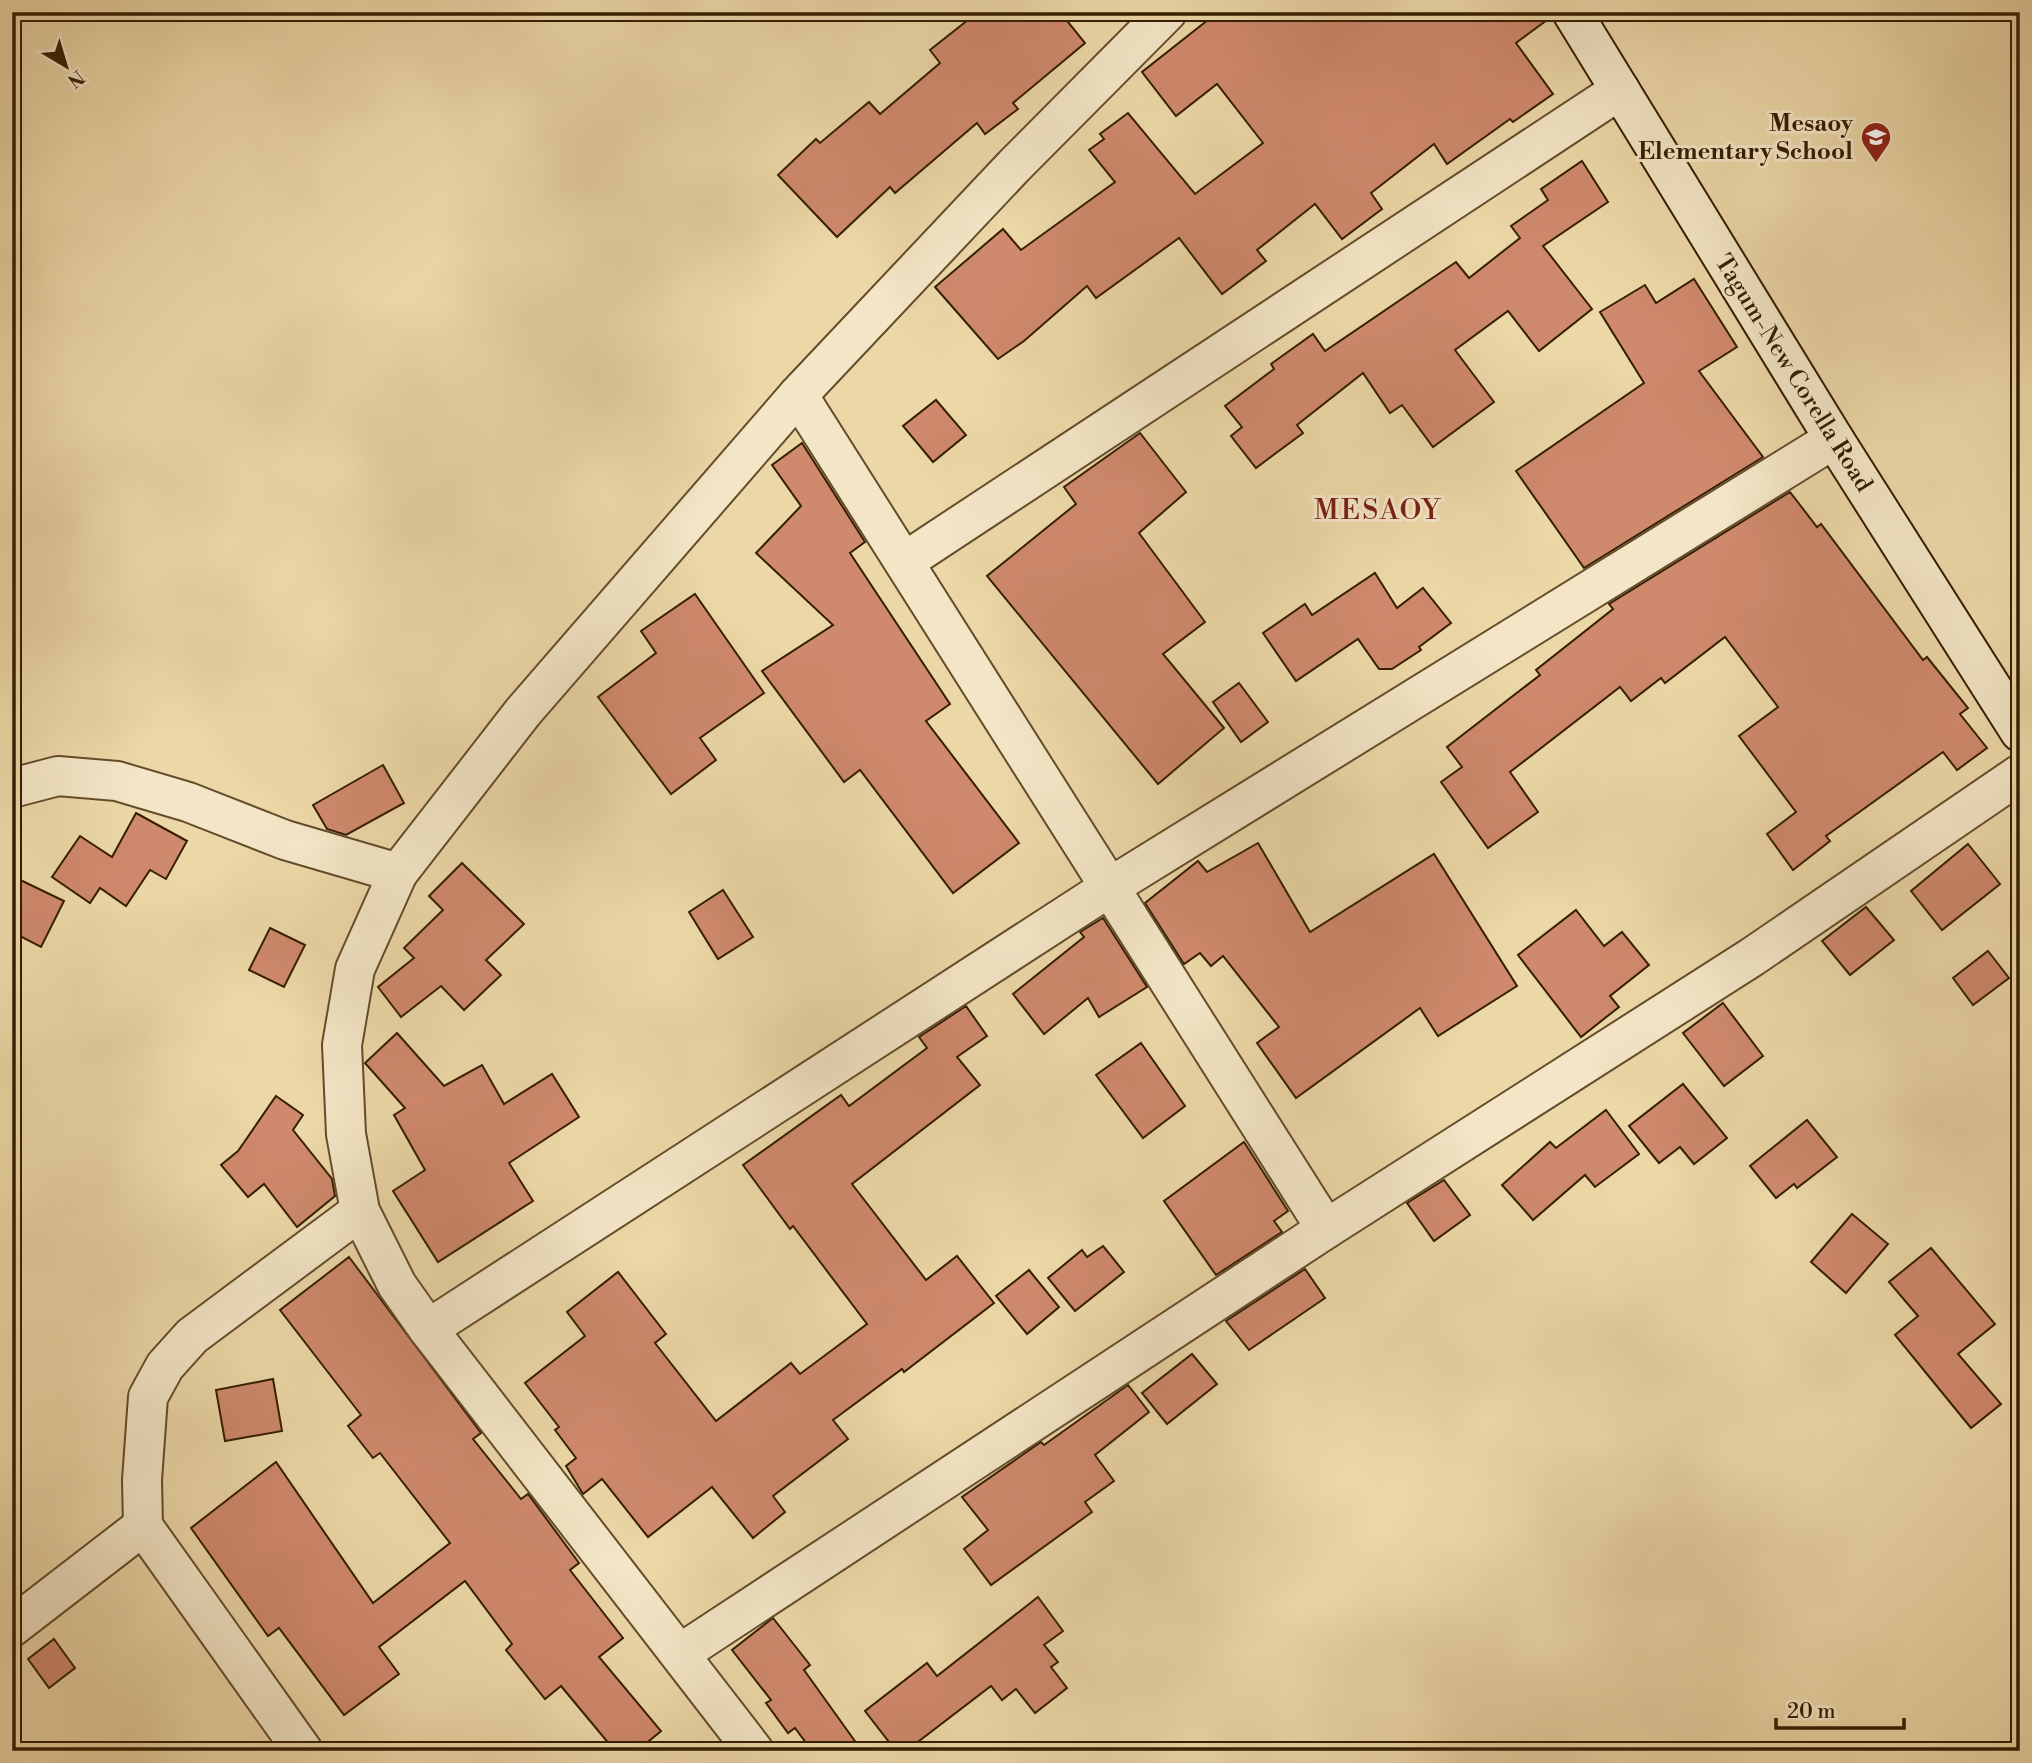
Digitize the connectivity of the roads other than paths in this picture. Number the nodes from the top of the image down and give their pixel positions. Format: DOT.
graph roads {
  1 [pos="1167,12"];
  2 [pos="1573,12"];
  3 [pos="1620,90"];
  4 [pos="798,395"];
  5 [pos="1834,439"];
  6 [pos="904,562"];
  7 [pos="2020,732"];
  8 [pos="2020,774"];
  9 [pos="12,788"];
  10 [pos="398,873"];
  11 [pos="1110,887"];
  12 [pos="360,1211"];
  13 [pos="1326,1229"];
  14 [pos="428,1329"];
  15 [pos="143,1526"];
  16 [pos="12,1627"];
  17 [pos="681,1653"];
  18 [pos="303,1751"];
  19 [pos="754,1751"];
  1 -- 4 [label="street"];
  2 -- 3 [label="street, Tagum-New Corella Road"];
  3 -- 5 [label="street, Tagum-New Corella Road"];
  3 -- 6 [label="street"];
  4 -- 6 [label="street"];
  4 -- 10 [label="street"];
  5 -- 7 [label="street, Tagum-New Corella Road"];
  5 -- 11 [label="street"];
  6 -- 11 [label="street"];
  8 -- 13 [label="street"];
  9 -- 10 [label="street"];
  10 -- 12 [label="street"];
  11 -- 13 [label="street"];
  11 -- 14 [label="street"];
  12 -- 14 [label="street"];
  12 -- 15 [label="street"];
  13 -- 17 [label="street"];
  14 -- 17 [label="street"];
  15 -- 16 [label="street"];
  15 -- 18 [label="street"];
  17 -- 19 [label="street"];
}
